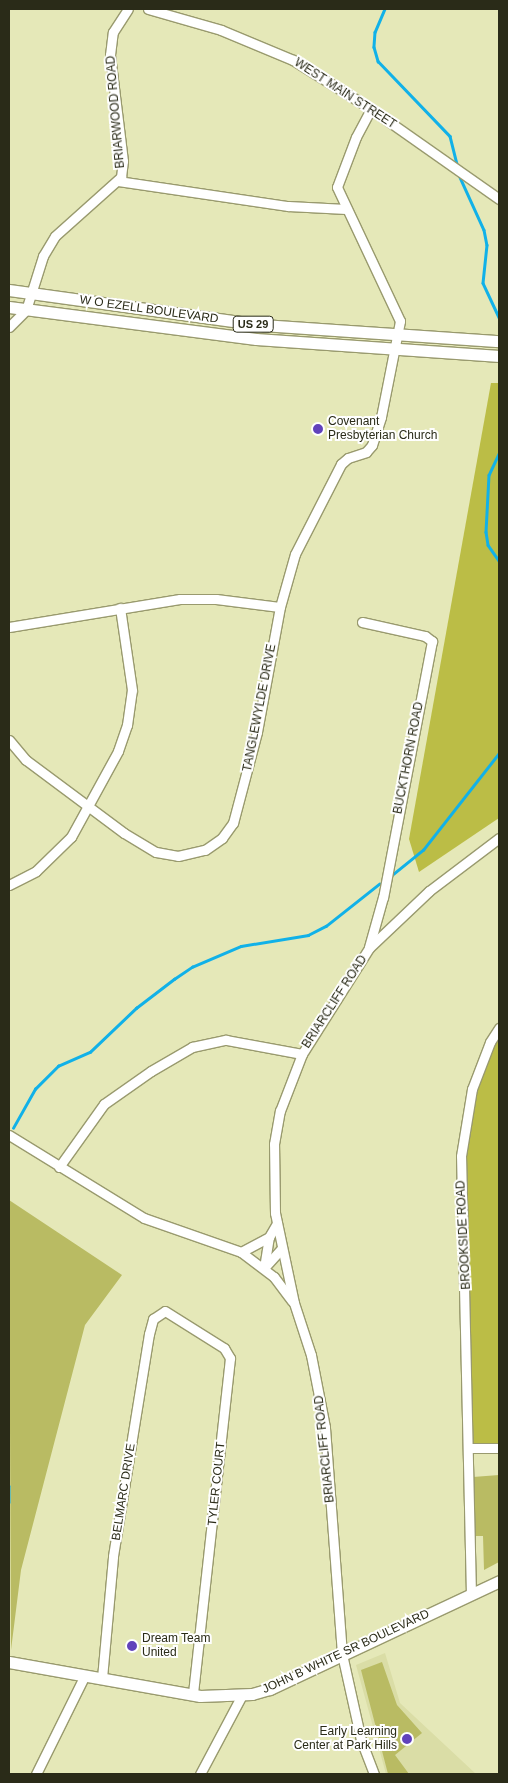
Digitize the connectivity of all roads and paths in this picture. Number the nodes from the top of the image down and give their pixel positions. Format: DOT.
graph roads {
  1 [pos="128,9"];
  2 [pos="148,9"];
  3 [pos="371,109"];
  4 [pos="118,181"];
  5 [pos="499,199"];
  6 [pos="346,208"];
  7 [pos="9,290"];
  8 [pos="31,294"];
  9 [pos="9,307"];
  10 [pos="26,310"];
  11 [pos="9,327"];
  12 [pos="396,336"];
  13 [pos="499,341"];
  14 [pos="392,350"];
  15 [pos="499,356"];
  16 [pos="280,607"];
  17 [pos="120,608"];
  18 [pos="362,622"];
  19 [pos="9,627"];
  20 [pos="9,740"];
  21 [pos="90,808"];
  22 [pos="499,838"];
  23 [pos="9,885"];
  24 [pos="369,948"];
  25 [pos="499,1028"];
  26 [pos="302,1054"];
  27 [pos="9,1135"];
  28 [pos="59,1167"];
  29 [pos="277,1223"];
  30 [pos="269,1237"];
  31 [pos="282,1248"];
  32 [pos="241,1252"];
  33 [pos="264,1268"];
  34 [pos="294,1303"];
  35 [pos="162,1311"];
  36 [pos="469,1448"];
  37 [pos="499,1448"];
  38 [pos="499,1581"];
  39 [pos="471,1595"];
  40 [pos="342,1654"];
  41 [pos="9,1662"];
  42 [pos="85,1675"];
  43 [pos="102,1678"];
  44 [pos="193,1694"];
  45 [pos="242,1695"];
  46 [pos="36,1774"];
  47 [pos="200,1774"];
  48 [pos="374,1774"];
  1 -- 4 [label="street, BRIARWOOD ROAD"];
  2 -- 3 [label="street, WEST MAIN STREET"];
  3 -- 5 [label="street, WEST MAIN STREET"];
  3 -- 6 [label="street, TANGLEWYLDE DRIVE"];
  4 -- 6 [label="street"];
  4 -- 8 [label="street, BRIARWOOD ROAD"];
  6 -- 12 [label="street, TANGLEWYLDE DRIVE"];
  7 -- 8 [label="main road, W O EZELL BOULEVARD / US 29"];
  8 -- 10 [label="street, BRIARWOOD ROAD"];
  8 -- 12 [label="main road, W O EZELL BOULEVARD / US 29"];
  9 -- 10 [label="main road, W O EZELL BOULEVARD / US 29"];
  10 -- 11 [label="street, BRIARWOOD ROAD"];
  10 -- 14 [label="main road, W O EZELL BOULEVARD / US 29"];
  12 -- 13 [label="main road, W O EZELL BOULEVARD / US 29"];
  12 -- 14 [label="street, TANGLEWYLDE DRIVE"];
  14 -- 15 [label="main road, W O EZELL BOULEVARD / US 29"];
  14 -- 16 [label="street, TANGLEWYLDE DRIVE"];
  16 -- 17 [label="street"];
  16 -- 21 [label="street, TANGLEWYLDE DRIVE"];
  17 -- 19 [label="street"];
  17 -- 21 [label="street"];
  18 -- 24 [label="street, BUCKTHORN ROAD"];
  20 -- 21 [label="street, TANGLEWYLDE DRIVE"];
  21 -- 23 [label="street"];
  22 -- 24 [label="street, BRIARCLIFF ROAD"];
  24 -- 26 [label="street, BRIARCLIFF ROAD"];
  25 -- 36 [label="street, BROOKSIDE ROAD"];
  26 -- 28 [label="street"];
  26 -- 29 [label="street, BRIARCLIFF ROAD"];
  27 -- 28 [label="street"];
  28 -- 32 [label="street"];
  29 -- 30 [label="street"];
  29 -- 31 [label="street, BRIARCLIFF ROAD"];
  30 -- 32 [label="street"];
  30 -- 33 [label="street"];
  31 -- 33 [label="street"];
  31 -- 34 [label="street, BRIARCLIFF ROAD"];
  32 -- 33 [label="street"];
  33 -- 34 [label="street"];
  34 -- 40 [label="street, BRIARCLIFF ROAD"];
  35 -- 43 [label="street, BELMARC DRIVE"];
  35 -- 44 [label="street, TYLER COURT"];
  36 -- 37 [label="street"];
  36 -- 39 [label="street, BROOKSIDE ROAD"];
  38 -- 39 [label="main road, JOHN B WHITE SR BOULEVARD"];
  39 -- 40 [label="main road, JOHN B WHITE SR BOULEVARD"];
  40 -- 45 [label="main road, JOHN B WHITE SR BOULEVARD"];
  40 -- 48 [label="street, BRIARCLIFF ROAD"];
  41 -- 42 [label="main road, JOHN B WHITE SR BOULEVARD"];
  42 -- 43 [label="main road, JOHN B WHITE SR BOULEVARD"];
  42 -- 46 [label="street"];
  43 -- 44 [label="main road, JOHN B WHITE SR BOULEVARD"];
  44 -- 45 [label="main road, JOHN B WHITE SR BOULEVARD"];
  45 -- 47 [label="street"];
}
